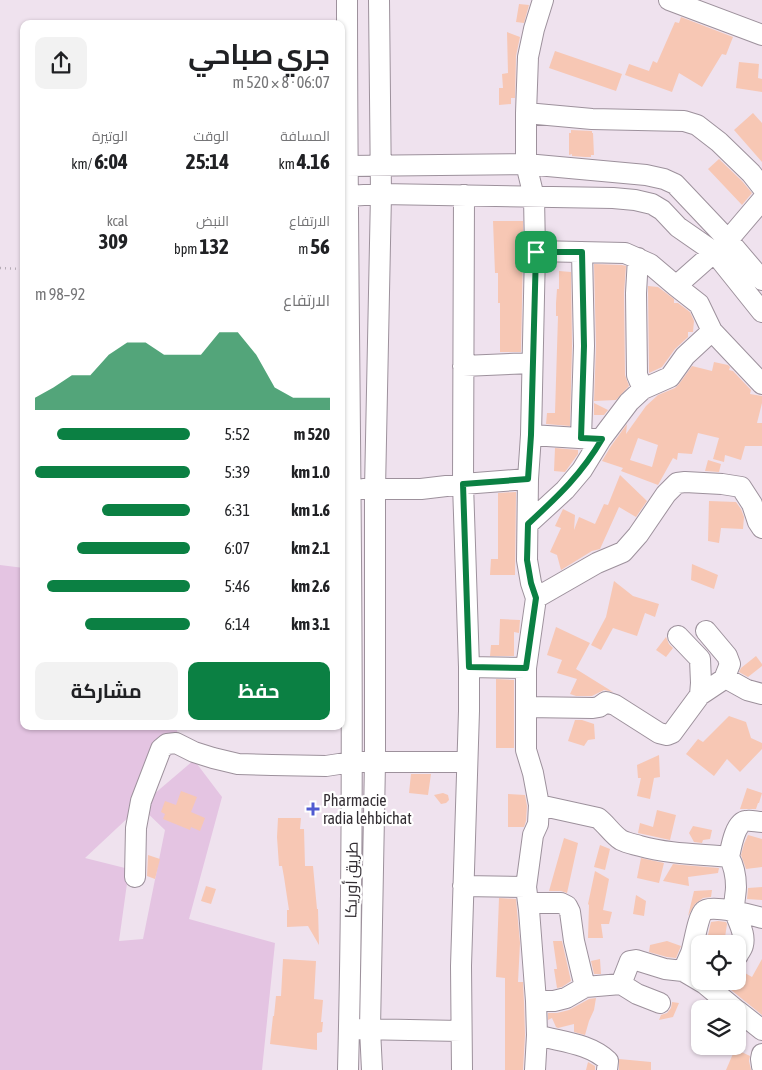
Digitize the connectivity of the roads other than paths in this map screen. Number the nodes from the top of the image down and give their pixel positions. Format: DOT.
graph roads {
  1 [pos="347,0"];
  2 [pos="379,0"];
  3 [pos="543,0"];
  4 [pos="669,0"];
  5 [pos="762,35"];
  6 [pos="526,113"];
  7 [pos="526,164"];
  8 [pos="380,165"];
  9 [pos="347,166"];
  10 [pos="762,187"];
  11 [pos="381,194"];
  12 [pos="464,195"];
  13 [pos="347,196"];
  14 [pos="534,197"];
  15 [pos="762,200"];
  16 [pos="721,246"];
  17 [pos="536,252"];
  18 [pos="582,252"];
  19 [pos="638,258"];
  20 [pos="762,280"];
  21 [pos="676,286"];
  22 [pos="762,312"];
  23 [pos="712,331"];
  24 [pos="532,363"];
  25 [pos="464,366"];
  26 [pos="762,384"];
  27 [pos="643,389"];
  28 [pos="531,435"];
  29 [pos="581,438"];
  30 [pos="602,439"];
  31 [pos="528,479"];
  32 [pos="463,484"];
  33 [pos="351,489"];
  34 [pos="375,489"];
  35 [pos="760,519"];
  36 [pos="528,524"];
  37 [pos="536,598"];
  38 [pos="706,631"];
  39 [pos="678,636"];
  40 [pos="346,648"];
  41 [pos="469,667"];
  42 [pos="526,668"];
  43 [pos="724,679"];
  44 [pos="762,694"];
  45 [pos="700,695"];
  46 [pos="526,707"];
  47 [pos="352,762"];
  48 [pos="375,762"];
  49 [pos="467,762"];
  50 [pos="538,805"];
  51 [pos="762,822"];
  52 [pos="729,856"];
  53 [pos="135,877"];
  54 [pos="463,886"];
  55 [pos="527,895"];
  56 [pos="735,912"];
  57 [pos="762,918"];
  58 [pos="697,935"];
  59 [pos="742,935"];
  60 [pos="691,959"];
  61 [pos="621,984"];
  62 [pos="585,987"];
  63 [pos="712,990"];
  64 [pos="724,1000"];
  65 [pos="536,1001"];
  66 [pos="660,1003"];
  67 [pos="746,1018"];
  68 [pos="349,1029"];
  69 [pos="370,1030"];
  70 [pos="762,1030"];
  71 [pos="461,1031"];
  72 [pos="537,1035"];
  73 [pos="762,1054"];
  74 [pos="762,1066"];
  75 [pos="348,1070"];
  76 [pos="372,1070"];
  77 [pos="462,1070"];
  78 [pos="536,1070"];
  79 [pos="607,1070"];
  1 -- 9 [label="street, طريق أوريكا"];
  2 -- 8 [label="street"];
  3 -- 6 [label="street"];
  4 -- 5 [label="street"];
  6 -- 7 [label="street"];
  6 -- 10 [label="street"];
  7 -- 8 [label="street"];
  7 -- 14 [label="street"];
  7 -- 16 [label="street"];
  8 -- 9 [label="street"];
  8 -- 11 [label="street"];
  9 -- 13 [label="street, طريق أوريكا"];
  11 -- 12 [label="street"];
  11 -- 13 [label="street"];
  11 -- 34 [label="street"];
  12 -- 14 [label="street"];
  12 -- 25 [label="street"];
  13 -- 33 [label="street, طريق أوريكا"];
  14 -- 16 [label="street"];
  14 -- 17 [label="street"];
  15 -- 16 [label="street"];
  16 -- 20 [label="street"];
  16 -- 21 [label="street"];
  16 -- 22 [label="street"];
  17 -- 18 [label="street"];
  17 -- 24 [label="street"];
  18 -- 19 [label="street"];
  18 -- 29 [label="street"];
  19 -- 21 [label="street"];
  19 -- 27 [label="street"];
  21 -- 23 [label="street"];
  23 -- 26 [label="street"];
  23 -- 27 [label="street"];
  24 -- 25 [label="street"];
  24 -- 28 [label="street"];
  25 -- 32 [label="street"];
  27 -- 30 [label="street"];
  28 -- 29 [label="street"];
  28 -- 31 [label="street"];
  29 -- 30 [label="street"];
  30 -- 36 [label="street"];
  31 -- 32 [label="street"];
  31 -- 36 [label="street"];
  32 -- 34 [label="street"];
  32 -- 41 [label="street"];
  33 -- 34 [label="street"];
  33 -- 40 [label="street, طريق أوريكا"];
  34 -- 48 [label="street"];
  35 -- 37 [label="street"];
  36 -- 37 [label="street"];
  37 -- 42 [label="street"];
  38 -- 43 [label="street"];
  39 -- 45 [label="street"];
  40 -- 47 [label="street, طريق أوريكا"];
  41 -- 42 [label="street"];
  41 -- 49 [label="street"];
  42 -- 46 [label="street"];
  43 -- 44 [label="street"];
  43 -- 45 [label="street"];
  45 -- 46 [label="street"];
  46 -- 50 [label="street"];
  47 -- 48 [label="street"];
  47 -- 53 [label="street"];
  47 -- 68 [label="street, طريق أوريكا"];
  48 -- 49 [label="street"];
  48 -- 69 [label="street"];
  49 -- 54 [label="street"];
  50 -- 52 [label="street"];
  50 -- 55 [label="street"];
  51 -- 52 [label="street"];
  52 -- 56 [label="street"];
  54 -- 55 [label="street"];
  54 -- 71 [label="street"];
  55 -- 62 [label="street"];
  55 -- 65 [label="street"];
  56 -- 57 [label="street"];
  56 -- 58 [label="street"];
  56 -- 59 [label="street"];
  60 -- 61 [label="street"];
  61 -- 62 [label="street"];
  61 -- 66 [label="street"];
  62 -- 65 [label="street"];
  63 -- 64 [label="street"];
  65 -- 72 [label="street"];
  67 -- 70 [label="street"];
  68 -- 69 [label="street"];
  68 -- 75 [label="street, طريق أوريكا"];
  69 -- 71 [label="street"];
  69 -- 76 [label="street"];
  71 -- 77 [label="street"];
  72 -- 78 [label="street"];
  72 -- 79 [label="street"];
  73 -- 74 [label="street"];
}
